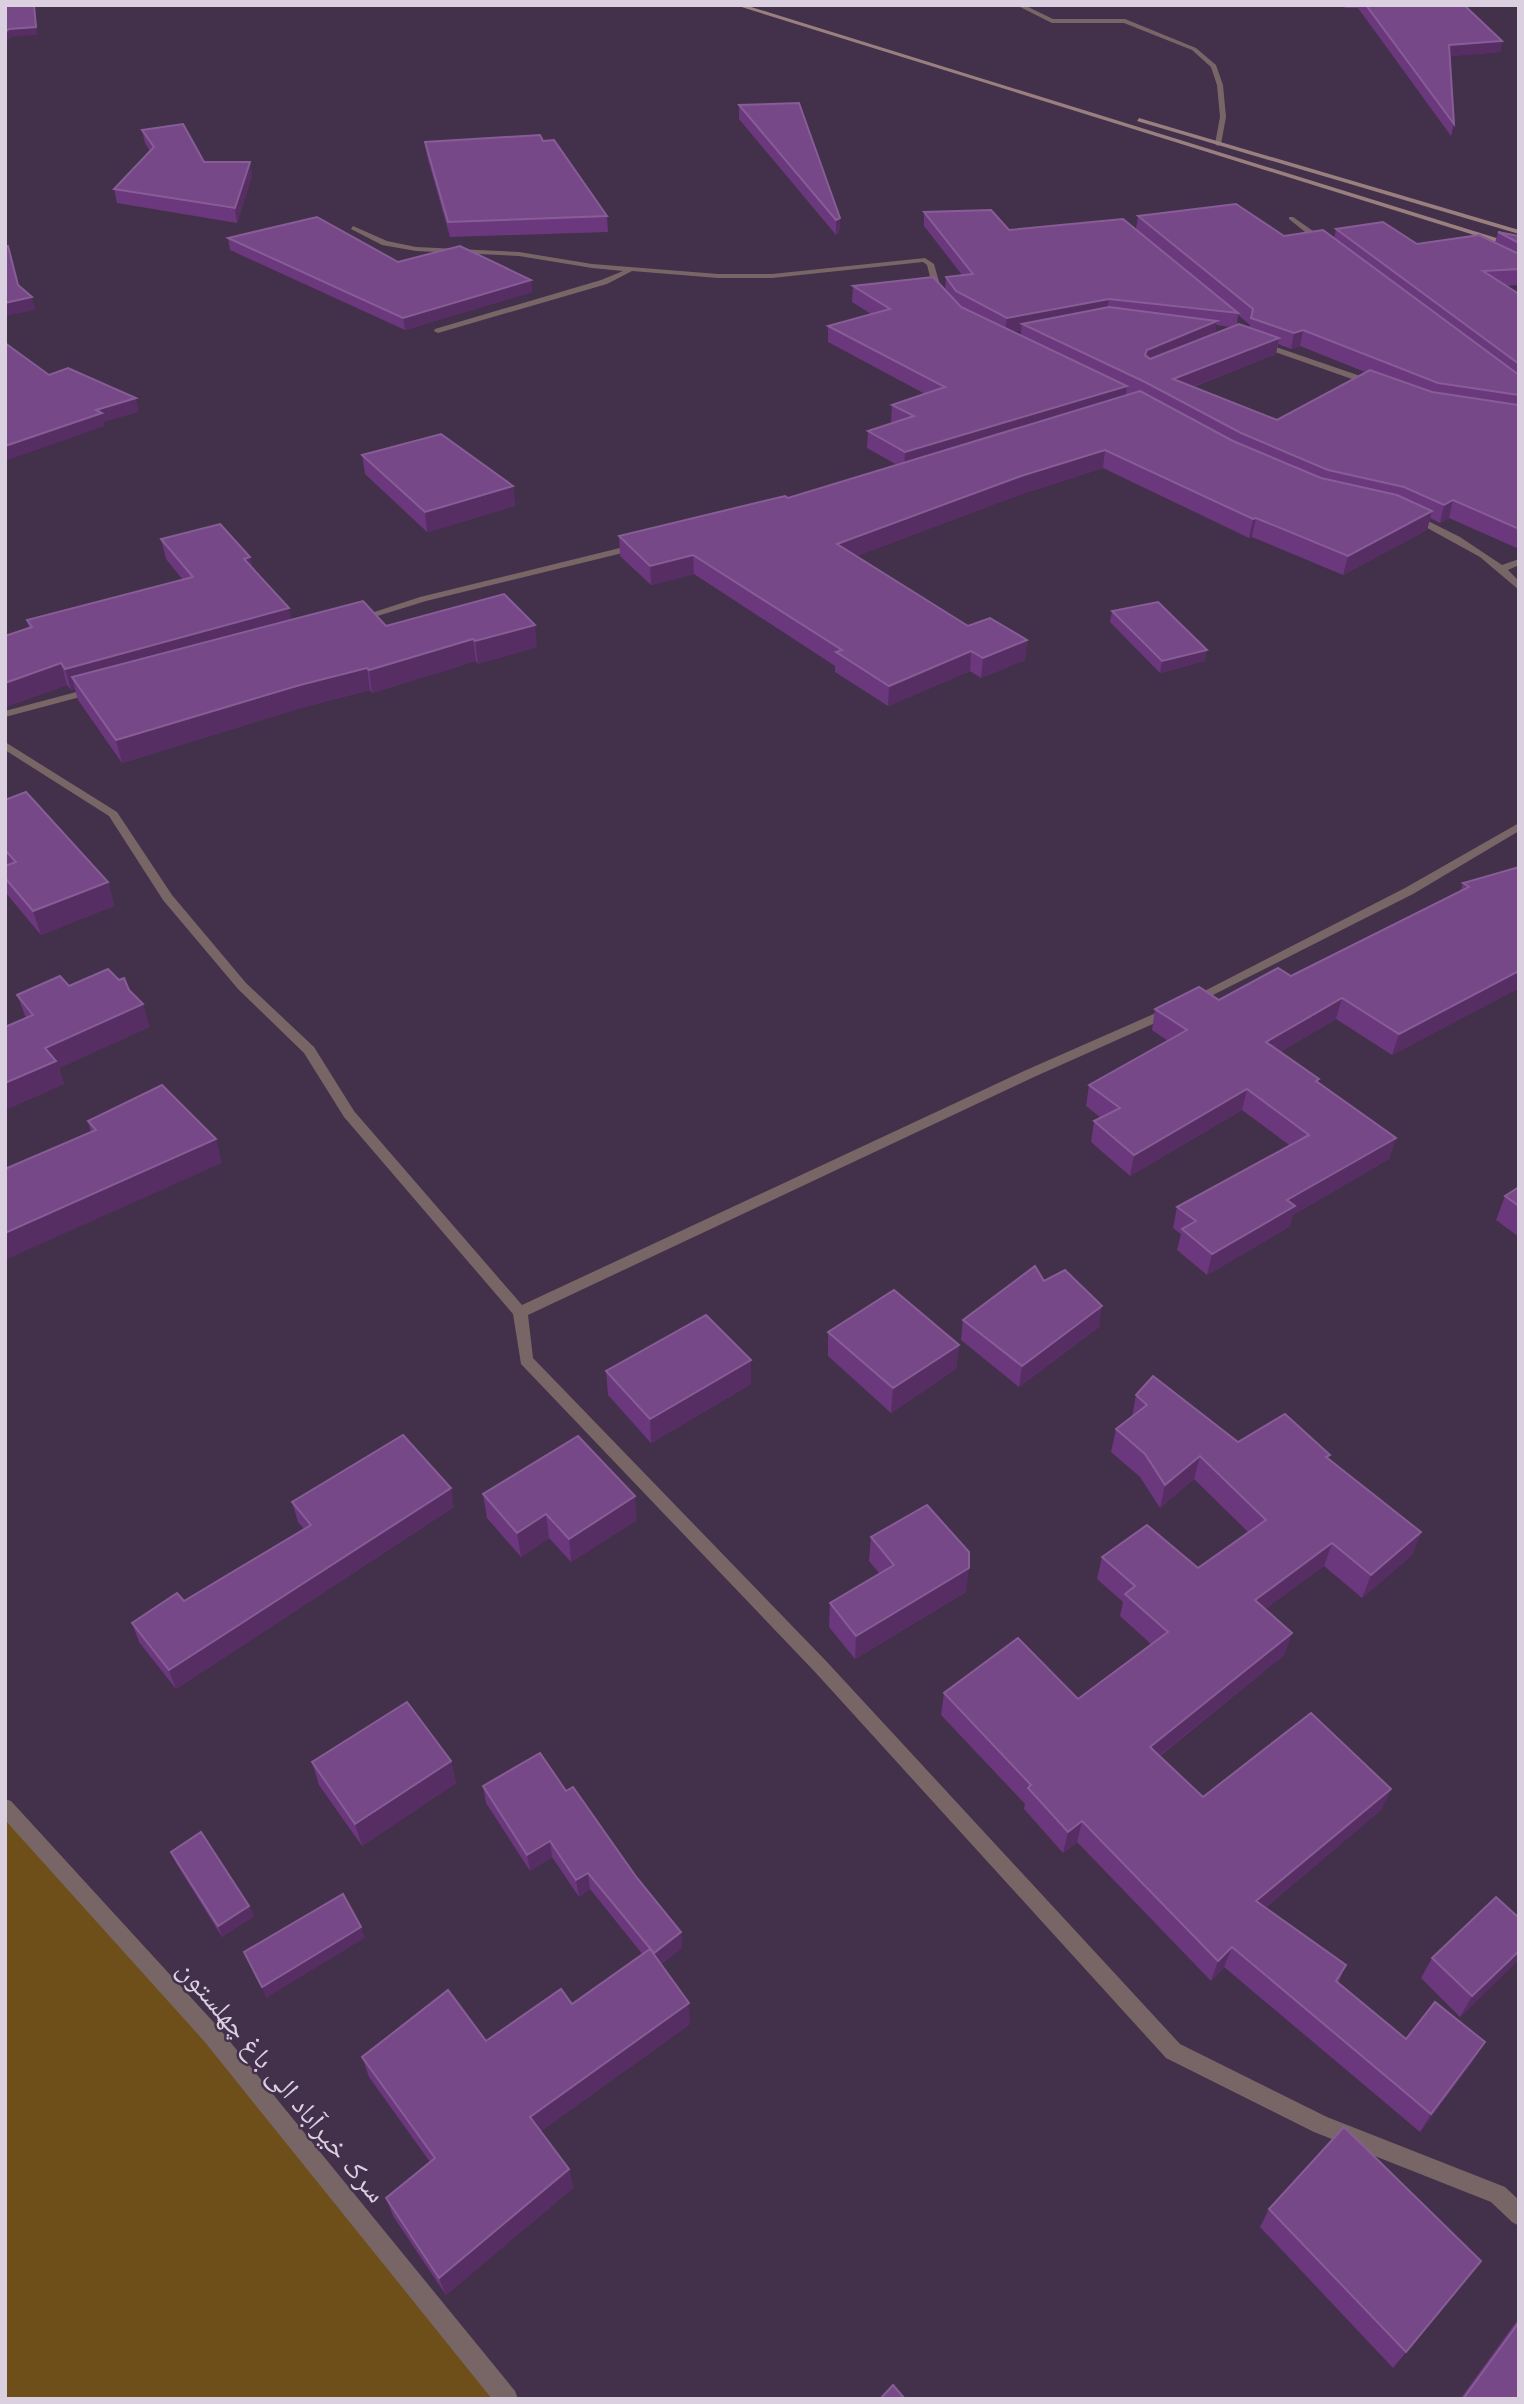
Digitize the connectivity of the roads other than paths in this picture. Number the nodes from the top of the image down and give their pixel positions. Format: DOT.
graph roads {
  1 [pos="738,5"];
  2 [pos="767,5"];
  3 [pos="1019,5"];
  4 [pos="1098,107"];
  5 [pos="1125,115"];
  6 [pos="1218,144"];
  7 [pos="1291,218"];
  8 [pos="354,228"];
  9 [pos="1519,232"];
  10 [pos="1519,247"];
  11 [pos="1334,251"];
  12 [pos="630,270"];
  13 [pos="945,304"];
  14 [pos="438,331"];
  15 [pos="1250,340"];
  16 [pos="1379,385"];
  17 [pos="1406,514"];
  18 [pos="651,544"];
  19 [pos="1519,562"];
  20 [pos="1503,568"];
  21 [pos="1519,587"];
  22 [pos="341,624"];
  23 [pos="113,685"];
  24 [pos="5,714"];
  25 [pos="5,745"];
  26 [pos="1519,826"];
  27 [pos="520,1312"];
  28 [pos="5,1807"];
  29 [pos="1519,2215"];
  30 [pos="507,2399"];
  1 -- 10 [label="main road"];
  2 -- 4 [label="main road"];
  3 -- 6 [label="street"];
  5 -- 6 [label="main road"];
  6 -- 9 [label="main road"];
  7 -- 11 [label="street"];
  8 -- 12 [label="street"];
  12 -- 13 [label="street"];
  12 -- 14 [label="street"];
  15 -- 16 [label="street"];
  17 -- 20 [label="street"];
  18 -- 22 [label="street"];
  19 -- 20 [label="street"];
  20 -- 21 [label="street"];
  23 -- 24 [label="street"];
  25 -- 27 [label="street"];
  26 -- 27 [label="street"];
  27 -- 29 [label="street"];
  28 -- 30 [label="street, سرک خیرآباد الی باغ چهلستون"];
}
